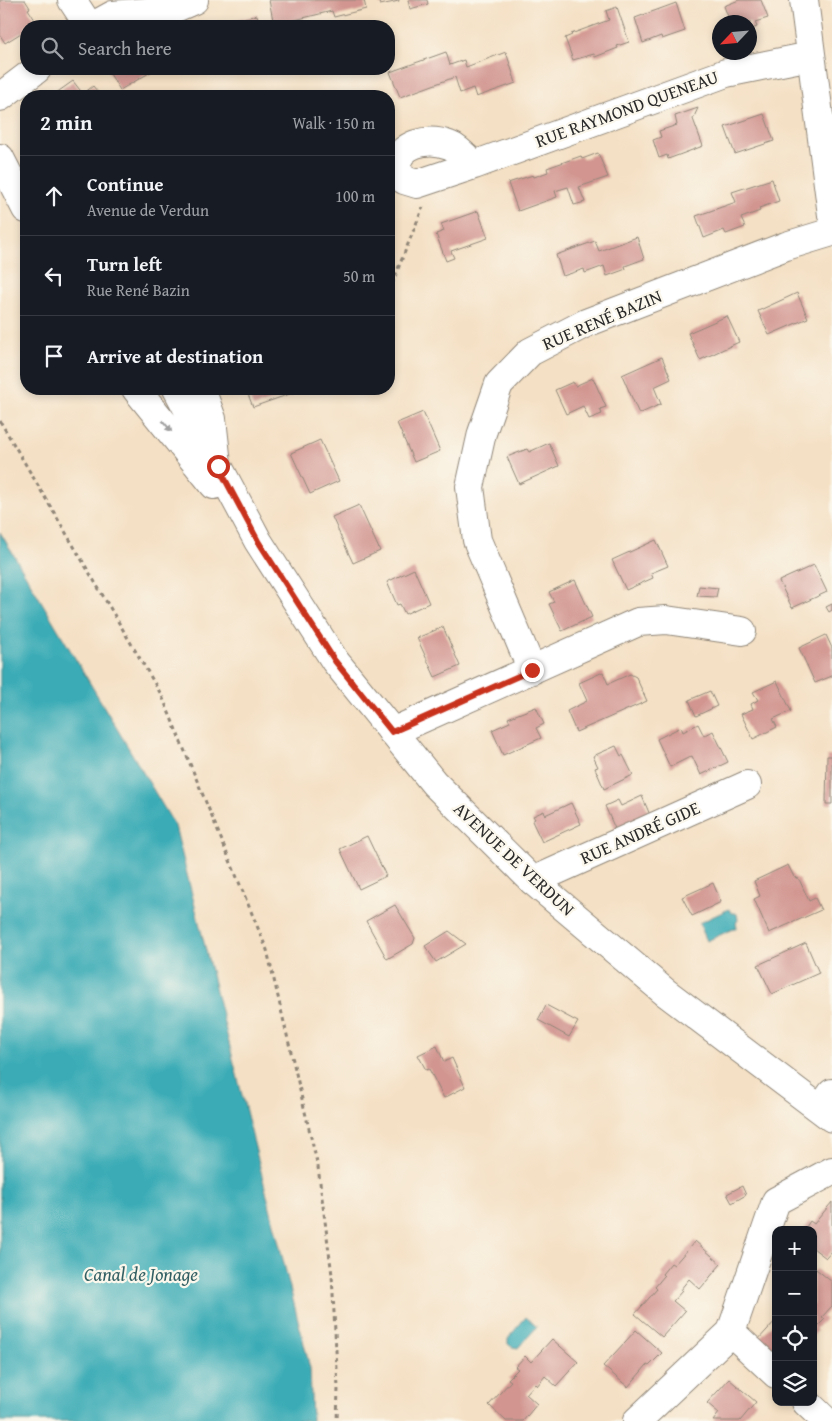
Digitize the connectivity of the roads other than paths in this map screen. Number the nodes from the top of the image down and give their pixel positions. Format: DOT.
graph roads {
  1 [pos="72,0"];
  2 [pos="194,0"];
  3 [pos="804,0"];
  4 [pos="87,20"];
  5 [pos="103,20"];
  6 [pos="811,56"];
  7 [pos="29,75"];
  8 [pos="0,97"];
  9 [pos="0,153"];
  10 [pos="0,158"];
  11 [pos="474,164"];
  12 [pos="20,177"];
  13 [pos="20,197"];
  14 [pos="832,215"];
  15 [pos="832,232"];
  16 [pos="141,395"];
  17 [pos="180,395"];
  18 [pos="203,395"];
  19 [pos="218,466"];
  20 [pos="258,541"];
  21 [pos="742,631"];
  22 [pos="532,670"];
  23 [pos="392,732"];
  24 [pos="747,785"];
  25 [pos="533,880"];
  26 [pos="828,1107"];
  27 [pos="832,1171"];
  28 [pos="731,1332"];
  29 [pos="772,1370"];
  30 [pos="637,1421"];
  1 -- 4 [label="street"];
  2 -- 5 [label="street"];
  3 -- 6 [label="street"];
  6 -- 11 [label="street, RUE RAYMOND QUENEAU"];
  6 -- 14 [label="street"];
  7 -- 8 [label="street"];
  9 -- 12 [label="street"];
  10 -- 13 [label="street"];
  11 -- 11 [label="street, RUE RAYMOND QUENEAU"];
  15 -- 22 [label="street, RUE RENÉ BAZIN"];
  16 -- 20 [label="street, AVENUE DE VERDUN, one-way"];
  17 -- 19 [label="street, AVENUE DE VERDUN"];
  18 -- 19 [label="street"];
  19 -- 20 [label="street, AVENUE DE VERDUN"];
  20 -- 23 [label="street, AVENUE DE VERDUN"];
  21 -- 22 [label="street"];
  22 -- 23 [label="street"];
  23 -- 25 [label="street, AVENUE DE VERDUN"];
  24 -- 25 [label="street, RUE ANDRÉ GIDE"];
  25 -- 26 [label="street, AVENUE DE VERDUN"];
  27 -- 28 [label="street"];
  28 -- 29 [label="street"];
  28 -- 30 [label="street"];
}
